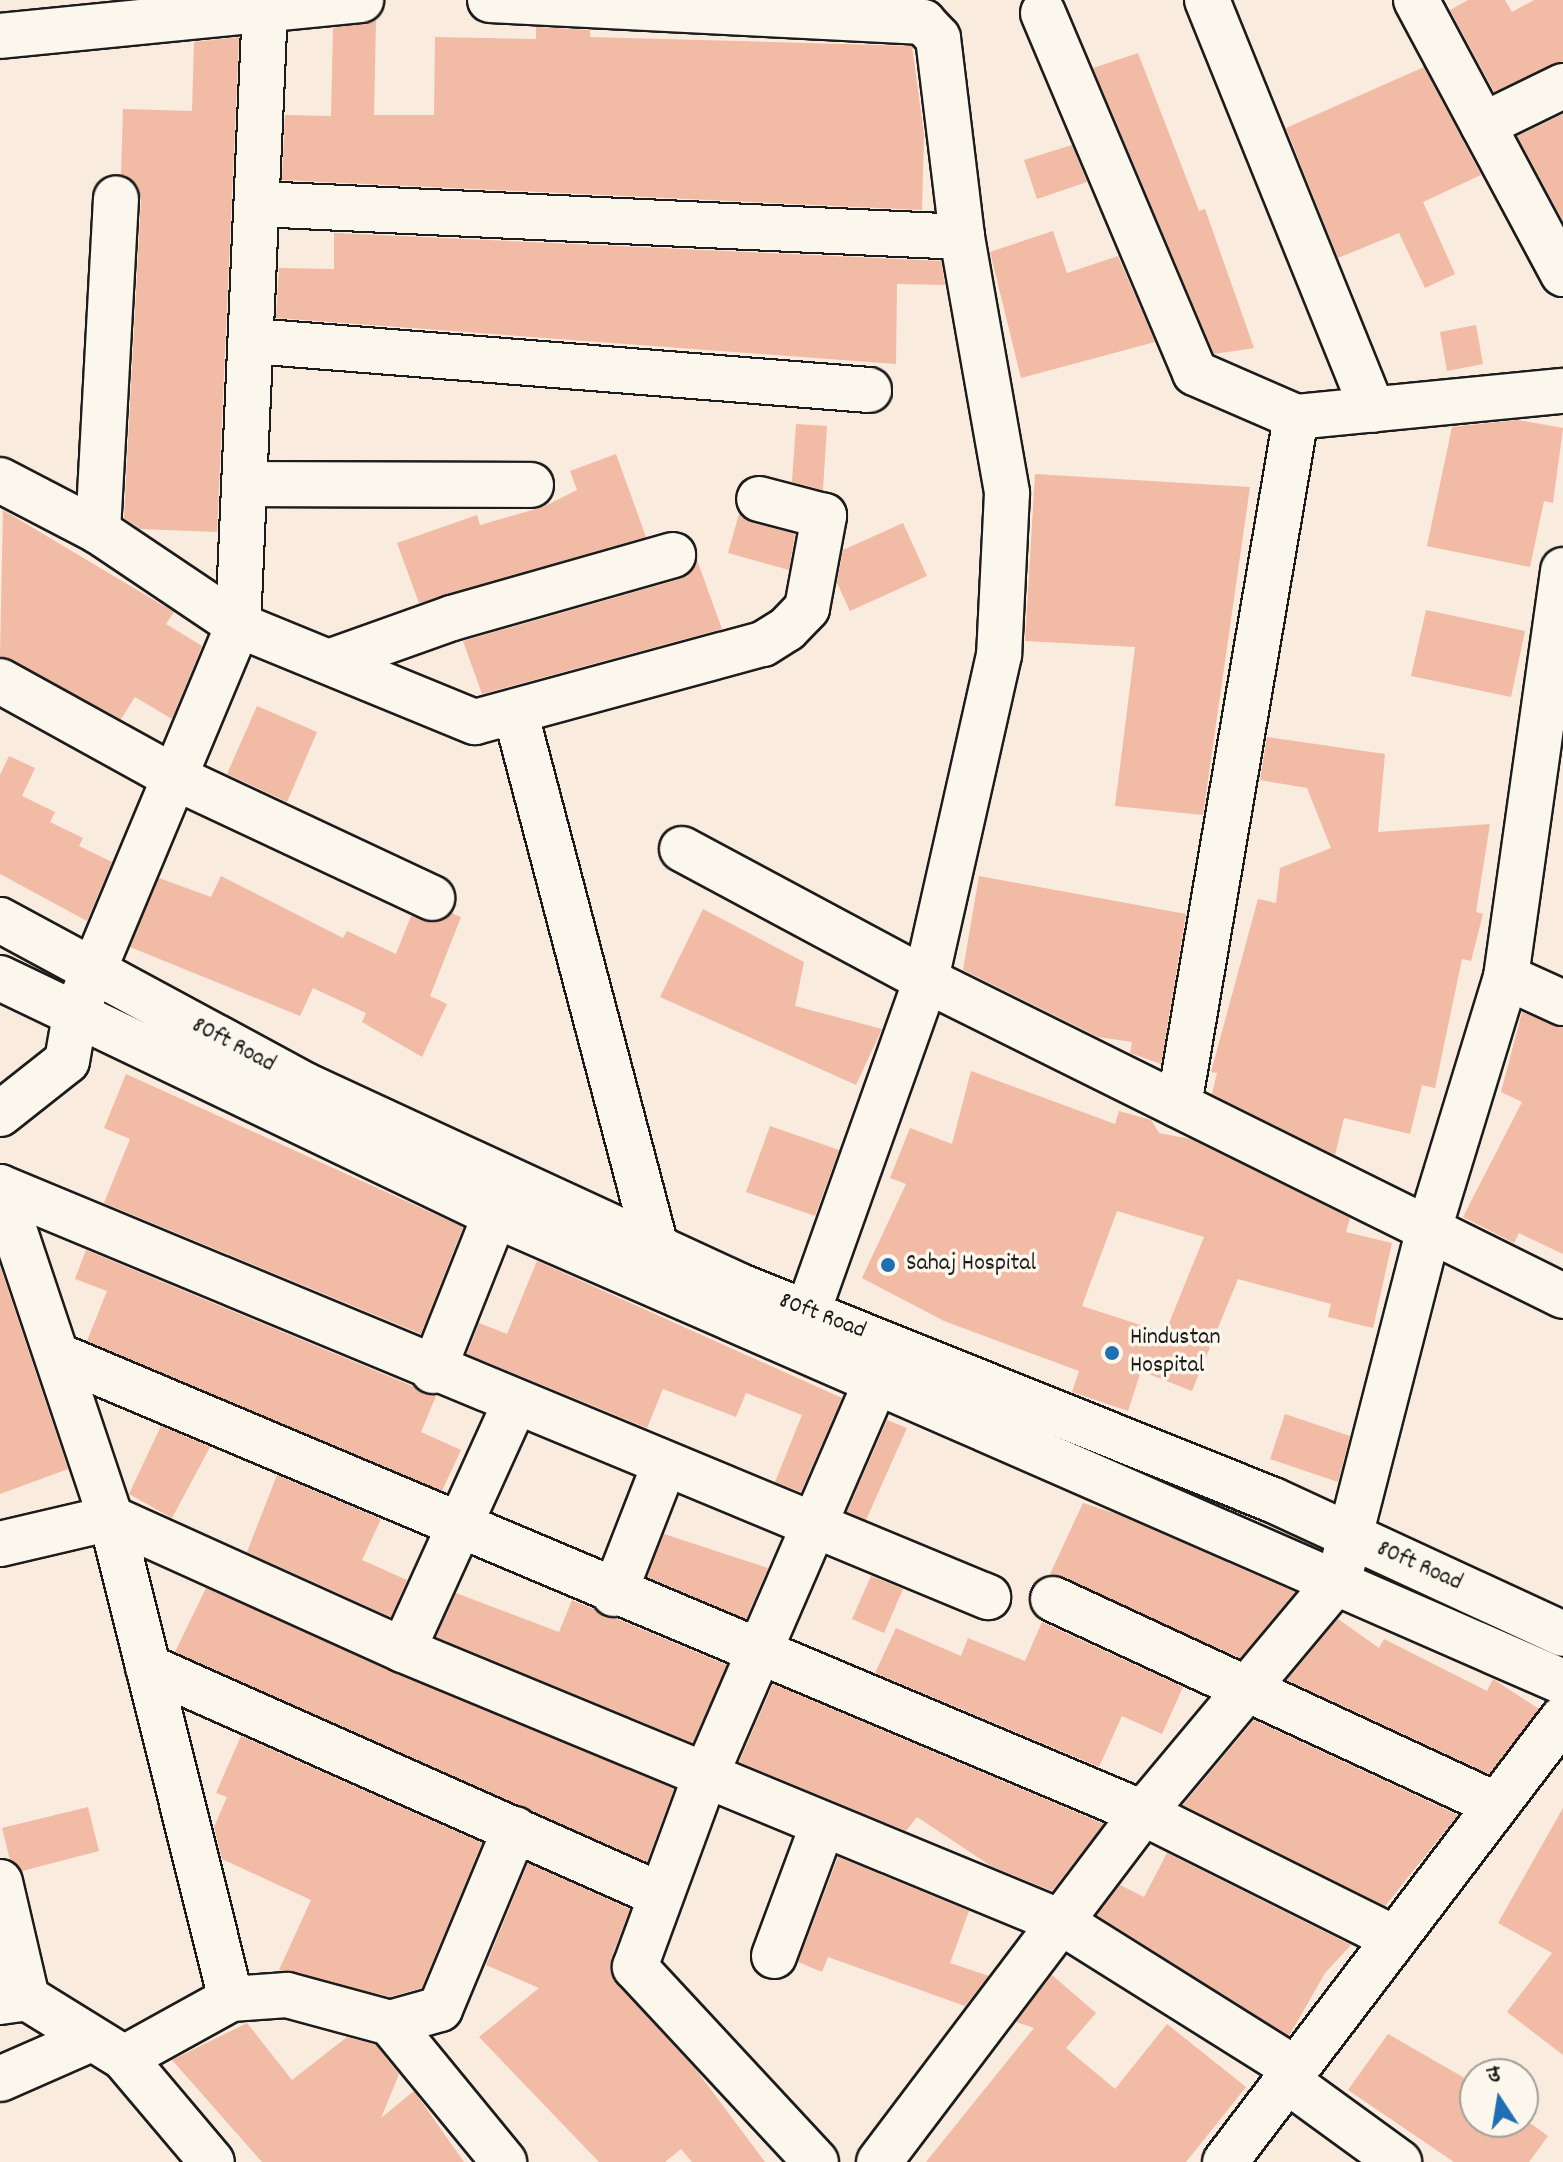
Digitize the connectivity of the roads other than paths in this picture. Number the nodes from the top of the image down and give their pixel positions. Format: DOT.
graph roads {
  1 [pos="361,0"];
  2 [pos="490,0"];
  3 [pos="1207,0"];
  4 [pos="1416,0"];
  5 [pos="265,6"];
  6 [pos="1043,13"];
  7 [pos="0,36"];
  8 [pos="1562,88"];
  9 [pos="1483,125"];
  10 [pos="116,198"];
  11 [pos="258,204"];
  12 [pos="962,237"];
  13 [pos="1563,274"];
  14 [pos="252,341"];
  15 [pos="869,390"];
  16 [pos="1563,391"];
  17 [pos="1373,410"];
  18 [pos="1296,417"];
  19 [pos="0,480"];
  20 [pos="245,484"];
  21 [pos="531,485"];
  22 [pos="759,499"];
  23 [pos="98,531"];
  24 [pos="673,555"];
  25 [pos="1563,570"];
  26 [pos="238,625"];
  27 [pos="337,659"];
  28 [pos="0,681"];
  29 [pos="516,715"];
  30 [pos="176,778"];
  31 [pos="682,849"];
  32 [pos="432,898"];
  33 [pos="0,920"];
  34 [pos="94,971"];
  35 [pos="1506,977"];
  36 [pos="0,978"];
  37 [pos="926,980"];
  38 [pos="1563,1003"];
  39 [pos="75,1015"];
  40 [pos="1179,1105"];
  41 [pos="0,1114"];
  42 [pos="495,1215"];
  43 [pos="1429,1229"];
  44 [pos="656,1247"];
  45 [pos="1563,1296"];
  46 [pos="808,1311"];
  47 [pos="59,1356"];
  48 [pos="433,1371"];
  49 [pos="875,1385"];
  50 [pos="514,1405"];
  51 [pos="663,1468"];
  52 [pos="111,1518"];
  53 [pos="812,1527"];
  54 [pos="458,1529"];
  55 [pos="1354,1537"];
  56 [pos="0,1544"];
  57 [pos="1339,1579"];
  58 [pos="614,1594"];
  59 [pos="988,1597"];
  60 [pos="1053,1599"];
  61 [pos="1563,1634"];
  62 [pos="403,1650"];
  63 [pos="759,1650"];
  64 [pos="148,1667"];
  65 [pos="1563,1682"];
  66 [pos="1247,1684"];
  67 [pos="1563,1718"];
  68 [pos="705,1777"];
  69 [pos="1494,1804"];
  70 [pos="1143,1813"];
  71 [pos="822,1827"];
  72 [pos="515,1829"];
  73 [pos="0,1882"];
  74 [pos="658,1894"];
  75 [pos="1061,1922"];
  76 [pos="1394,1938"];
  77 [pos="774,1956"];
  78 [pos="231,1999"];
  79 [pos="13,2000"];
  80 [pos="390,2023"];
  81 [pos="108,2048"];
  82 [pos="1291,2074"];
  83 [pos="0,2079"];
  84 [pos="212,2162"];
  85 [pos="504,2162"];
  86 [pos="816,2162"];
  87 [pos="879,2162"];
  88 [pos="1225,2162"];
  89 [pos="1399,2162"];
  1 -- 5 [label="street"];
  2 -- 12 [label="street"];
  3 -- 17 [label="street"];
  4 -- 9 [label="street"];
  5 -- 7 [label="street"];
  5 -- 11 [label="street"];
  6 -- 18 [label="street"];
  8 -- 9 [label="street"];
  9 -- 13 [label="street"];
  10 -- 23 [label="street"];
  11 -- 12 [label="street"];
  11 -- 14 [label="street"];
  12 -- 37 [label="street"];
  14 -- 15 [label="street"];
  14 -- 20 [label="street"];
  16 -- 17 [label="street"];
  17 -- 18 [label="street"];
  18 -- 40 [label="street"];
  19 -- 23 [label="street"];
  20 -- 21 [label="street"];
  20 -- 26 [label="street"];
  22 -- 29 [label="street"];
  23 -- 26 [label="street"];
  24 -- 27 [label="street"];
  25 -- 35 [label="street"];
  26 -- 27 [label="street"];
  26 -- 30 [label="street"];
  27 -- 29 [label="street"];
  28 -- 30 [label="street"];
  29 -- 44 [label="street"];
  30 -- 32 [label="street"];
  30 -- 34 [label="street"];
  31 -- 37 [label="street"];
  33 -- 34 [label="street, 80ft Road"];
  34 -- 39 [label="street"];
  34 -- 44 [label="street, 80ft Road"];
  35 -- 38 [label="street"];
  35 -- 43 [label="street"];
  36 -- 39 [label="street"];
  37 -- 40 [label="street"];
  37 -- 46 [label="street"];
  39 -- 41 [label="street"];
  39 -- 42 [label="street"];
  40 -- 43 [label="street"];
  42 -- 48 [label="street"];
  42 -- 49 [label="street"];
  43 -- 45 [label="street"];
  43 -- 55 [label="street"];
  44 -- 46 [label="street, 80ft Road"];
  46 -- 55 [label="street, 80ft Road"];
  47 -- 48 [label="street"];
  47 -- 52 [label="street"];
  47 -- 54 [label="street"];
  48 -- 50 [label="street"];
  49 -- 53 [label="street"];
  49 -- 57 [label="street"];
  50 -- 51 [label="street"];
  50 -- 54 [label="street"];
  51 -- 53 [label="street"];
  51 -- 58 [label="street"];
  52 -- 56 [label="street"];
  52 -- 62 [label="street"];
  52 -- 64 [label="street"];
  53 -- 59 [label="street"];
  53 -- 63 [label="street"];
  54 -- 58 [label="street"];
  54 -- 62 [label="street"];
  55 -- 57 [label="street"];
  55 -- 61 [label="street, 80ft Road"];
  57 -- 65 [label="street"];
  57 -- 66 [label="street"];
  58 -- 63 [label="street"];
  60 -- 66 [label="street"];
  62 -- 68 [label="street"];
  63 -- 68 [label="street"];
  63 -- 70 [label="street"];
  64 -- 72 [label="street"];
  64 -- 78 [label="street"];
  66 -- 69 [label="street"];
  66 -- 70 [label="street"];
  67 -- 69 [label="street"];
  68 -- 71 [label="street"];
  68 -- 74 [label="street"];
  69 -- 76 [label="street"];
  70 -- 75 [label="street"];
  70 -- 76 [label="street"];
  71 -- 75 [label="street"];
  71 -- 77 [label="street"];
  72 -- 74 [label="street"];
  72 -- 80 [label="street"];
  73 -- 79 [label="street"];
  74 -- 86 [label="street"];
  75 -- 82 [label="street"];
  75 -- 87 [label="street"];
  76 -- 82 [label="street"];
  78 -- 80 [label="street"];
  78 -- 81 [label="street"];
  79 -- 81 [label="street"];
  80 -- 85 [label="street"];
  81 -- 83 [label="street"];
  81 -- 84 [label="street"];
  82 -- 88 [label="street"];
  82 -- 89 [label="street"];
}
